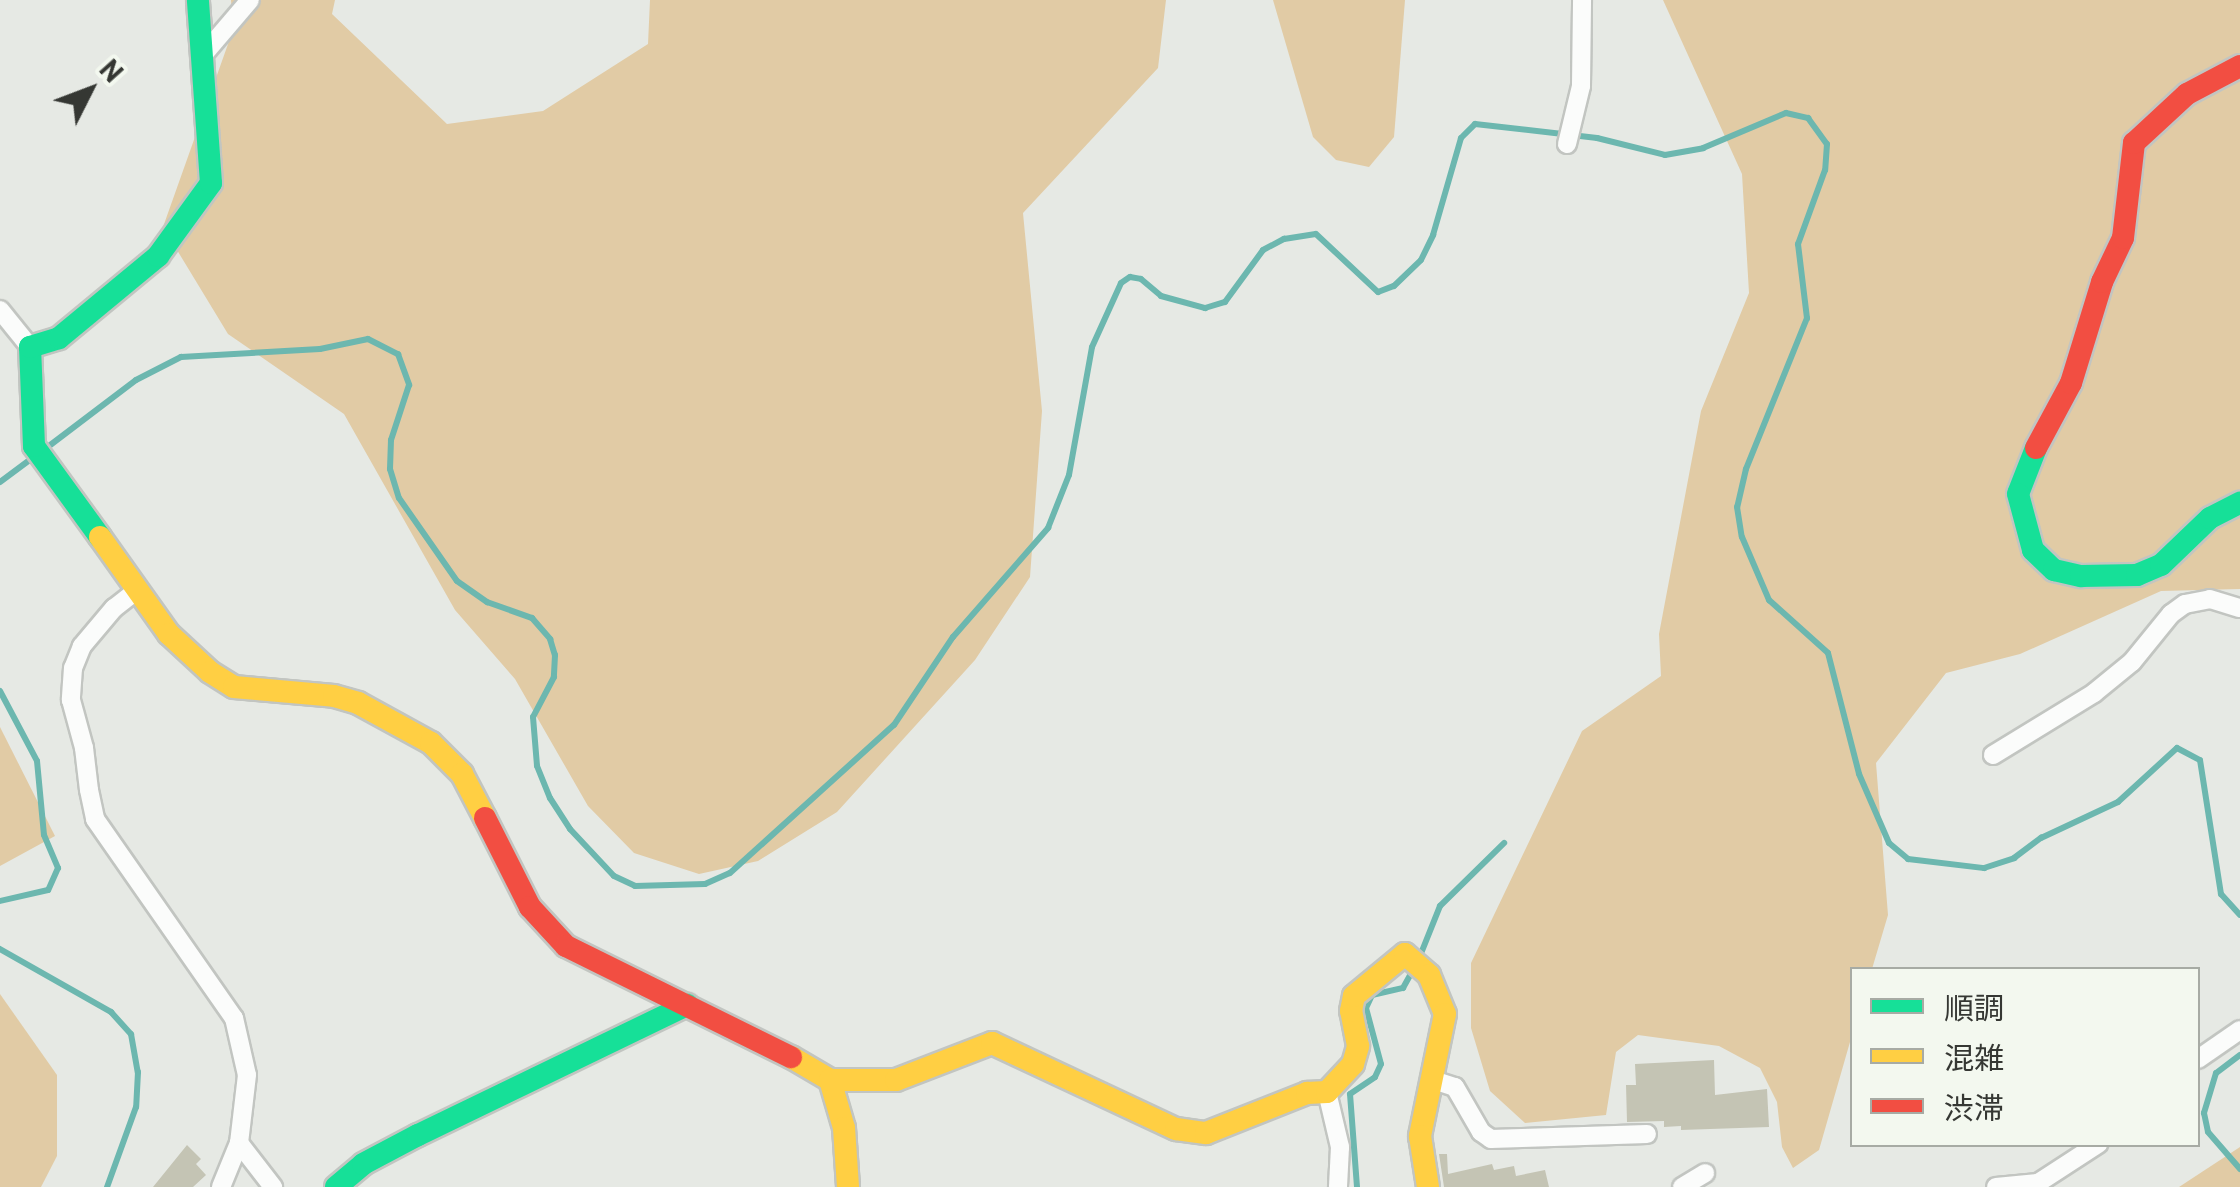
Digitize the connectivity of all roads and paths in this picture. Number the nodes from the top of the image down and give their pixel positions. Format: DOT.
graph roads {
  1 [pos="198,0"];
  2 [pos="250,0"];
  3 [pos="1582,0"];
  4 [pos="203,54"];
  5 [pos="2240,66"];
  6 [pos="1568,138"];
  7 [pos="0,310"];
  8 [pos="30,347"];
  9 [pos="2240,503"];
  10 [pos="136,591"];
  11 [pos="2240,608"];
  12 [pos="1993,755"];
  13 [pos="687,1004"];
  14 [pos="2240,1030"];
  15 [pos="2200,1058"];
  16 [pos="1430,1079"];
  17 [pos="830,1080"];
  18 [pos="1327,1092"];
  19 [pos="1648,1134"];
  20 [pos="239,1143"];
  21 [pos="2093,1147"];
  22 [pos="1705,1173"];
  23 [pos="222,1187"];
  24 [pos="273,1187"];
  25 [pos="336,1187"];
  26 [pos="848,1187"];
  27 [pos="1338,1187"];
  28 [pos="1428,1187"];
  29 [pos="1682,1187"];
  30 [pos="1996,1187"];
  1 -- 4 [label="street"];
  2 -- 4 [label="street"];
  3 -- 6 [label="street"];
  4 -- 8 [label="street"];
  5 -- 9 [label="street"];
  7 -- 8 [label="street"];
  8 -- 10 [label="street"];
  10 -- 13 [label="street"];
  10 -- 20 [label="street"];
  11 -- 12 [label="street"];
  13 -- 17 [label="street"];
  13 -- 25 [label="street"];
  14 -- 15 [label="street"];
  16 -- 18 [label="street"];
  16 -- 19 [label="street"];
  16 -- 28 [label="street"];
  17 -- 18 [label="street"];
  17 -- 26 [label="street"];
  18 -- 27 [label="street"];
  20 -- 23 [label="street"];
  20 -- 24 [label="street"];
  21 -- 30 [label="street"];
  22 -- 29 [label="street"];
}
